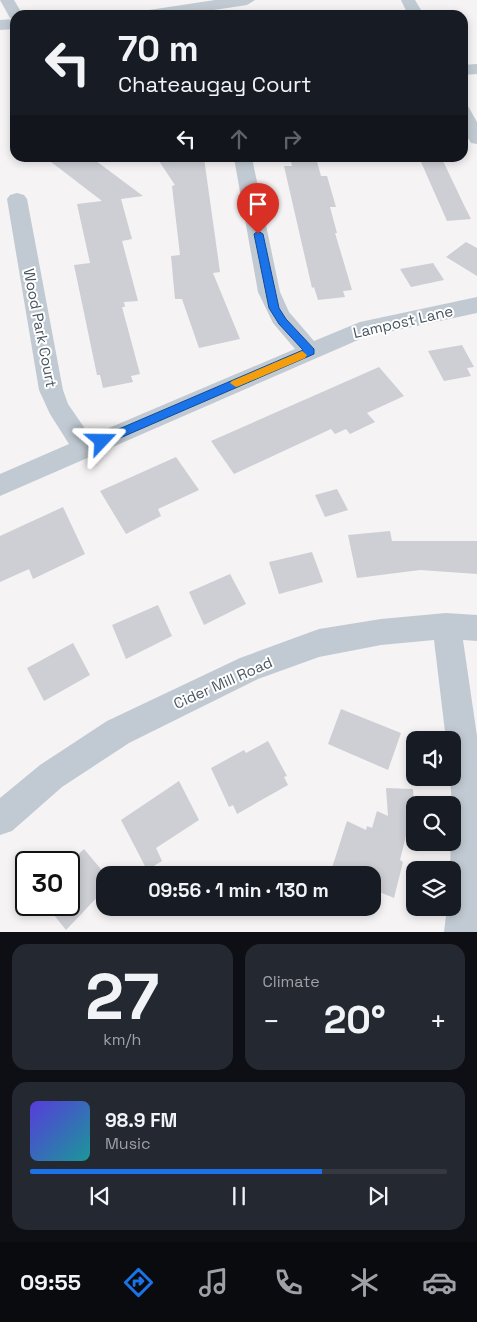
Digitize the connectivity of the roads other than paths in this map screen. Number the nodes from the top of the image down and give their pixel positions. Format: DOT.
graph roads {
  1 [pos="247,0"];
  2 [pos="182,10"];
  3 [pos="468,122"];
  4 [pos="477,139"];
  5 [pos="244,162"];
  6 [pos="17,199"];
  7 [pos="477,305"];
  8 [pos="310,351"];
  9 [pos="84,449"];
  10 [pos="0,485"];
  11 [pos="446,626"];
  12 [pos="477,628"];
  13 [pos="0,819"];
  14 [pos="462,932"];
  1 -- 2 [label="street"];
  3 -- 4 [label="street"];
  5 -- 8 [label="street"];
  6 -- 9 [label="street, Wood Park Court"];
  7 -- 8 [label="street, Lampost Lane"];
  8 -- 9 [label="street, Lampost Lane"];
  9 -- 10 [label="street, Lampost Lane"];
  11 -- 12 [label="street, Cider Mill Road"];
  11 -- 13 [label="street, Cider Mill Road"];
  11 -- 14 [label="street"];
}
